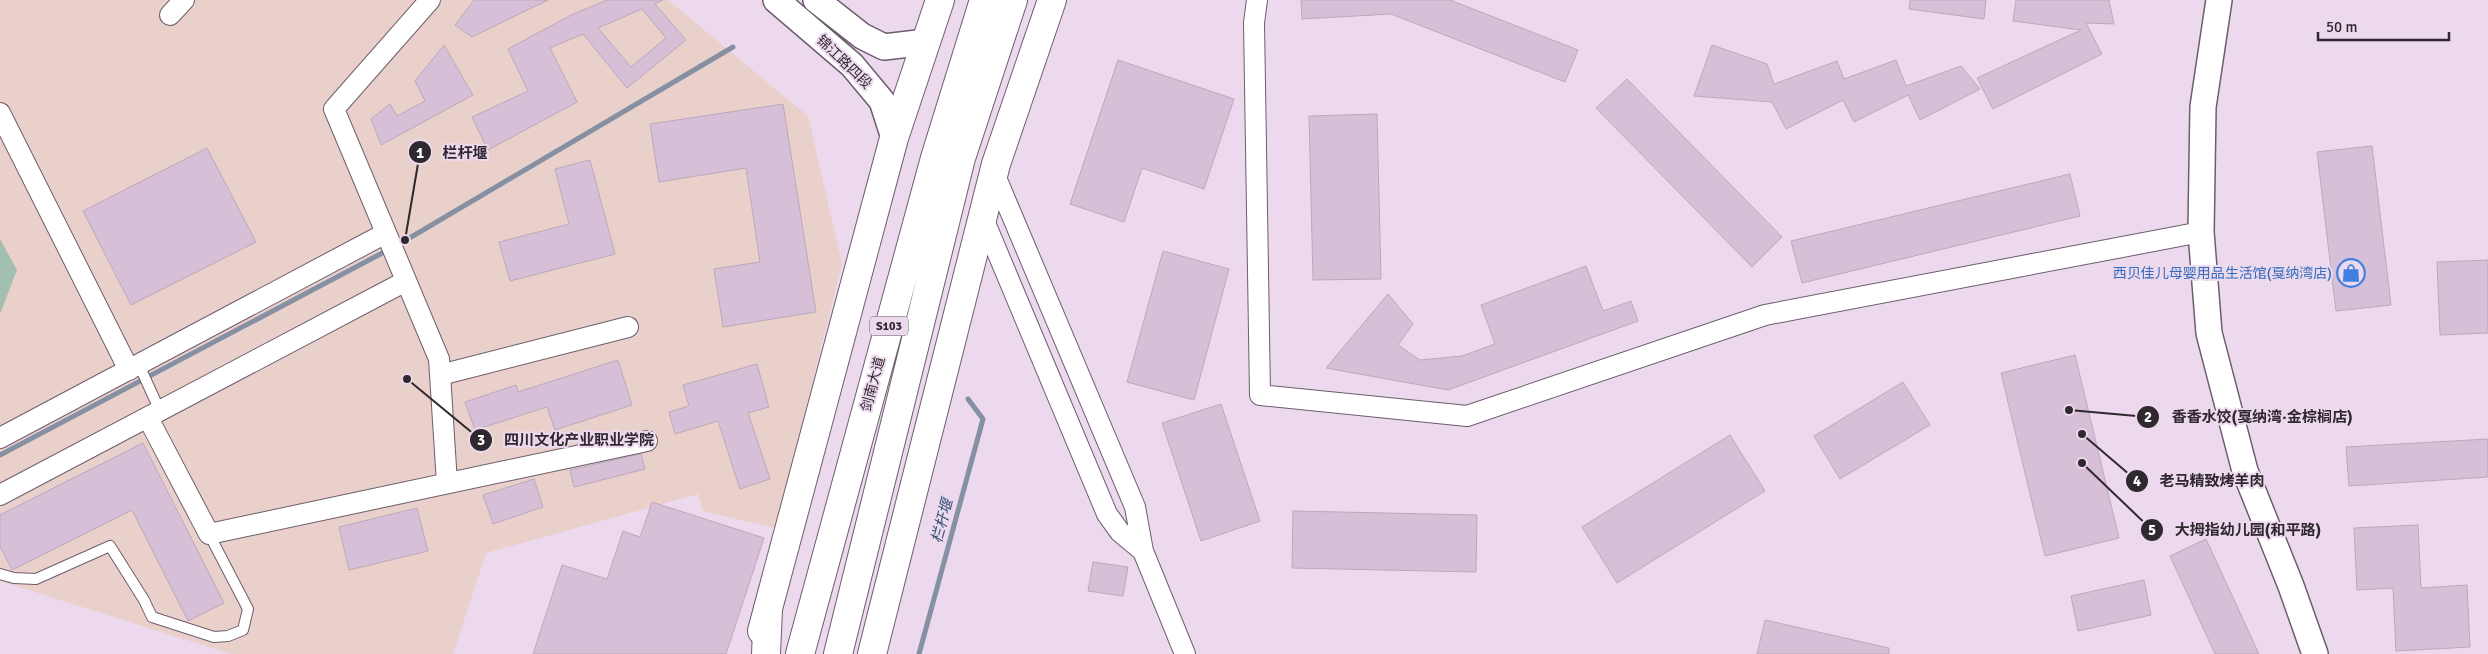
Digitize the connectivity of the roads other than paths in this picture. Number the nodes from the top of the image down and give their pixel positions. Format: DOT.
graph roads {
  1 [pos="184,0"];
  2 [pos="430,0"];
  3 [pos="776,0"];
  4 [pos="816,0"];
  5 [pos="940,0"];
  6 [pos="984,0"];
  7 [pos="1013,0"];
  8 [pos="1052,0"];
  9 [pos="1257,0"];
  10 [pos="2219,0"];
  11 [pos="170,15"];
  12 [pos="926,42"];
  13 [pos="0,113"];
  14 [pos="894,138"];
  15 [pos="994,172"];
  16 [pos="983,218"];
  17 [pos="2201,232"];
  18 [pos="387,235"];
  19 [pos="406,281"];
  20 [pos="628,327"];
  21 [pos="136,369"];
  22 [pos="440,375"];
  23 [pos="154,414"];
  24 [pos="0,438"];
  25 [pos="647,440"];
  26 [pos="447,483"];
  27 [pos="0,495"];
  28 [pos="209,534"];
  29 [pos="1143,551"];
  30 [pos="0,574"];
  31 [pos="768,609"];
  32 [pos="756,654"];
  33 [pos="766,654"];
  34 [pos="800,654"];
  35 [pos="838,654"];
  36 [pos="872,654"];
  37 [pos="1185,654"];
  38 [pos="2315,654"];
  1 -- 11 [label="street"];
  2 -- 18 [label="street"];
  3 -- 14 [label="street, 锦江路四段"];
  4 -- 12 [label="street, 锦江路四段"];
  5 -- 12 [label="main road"];
  6 -- 34 [label="main road, 剑南大道 / S103"];
  7 -- 35 [label="main road, S103"];
  8 -- 15 [label="main road"];
  9 -- 17 [label="street"];
  10 -- 17 [label="street"];
  12 -- 14 [label="main road"];
  13 -- 21 [label="street"];
  14 -- 31 [label="main road"];
  15 -- 16 [label="main road"];
  15 -- 29 [label="street"];
  16 -- 29 [label="street"];
  16 -- 36 [label="main road"];
  17 -- 38 [label="street"];
  18 -- 19 [label="street"];
  18 -- 21 [label="street"];
  19 -- 22 [label="street"];
  19 -- 23 [label="street"];
  20 -- 22 [label="street"];
  21 -- 23 [label="lane"];
  21 -- 24 [label="street"];
  22 -- 26 [label="street"];
  23 -- 27 [label="street"];
  23 -- 28 [label="street"];
  25 -- 26 [label="street"];
  26 -- 28 [label="street"];
  28 -- 30 [label="lane"];
  29 -- 37 [label="street"];
  31 -- 32 [label="main road"];
  31 -- 33 [label="main road"];
}
